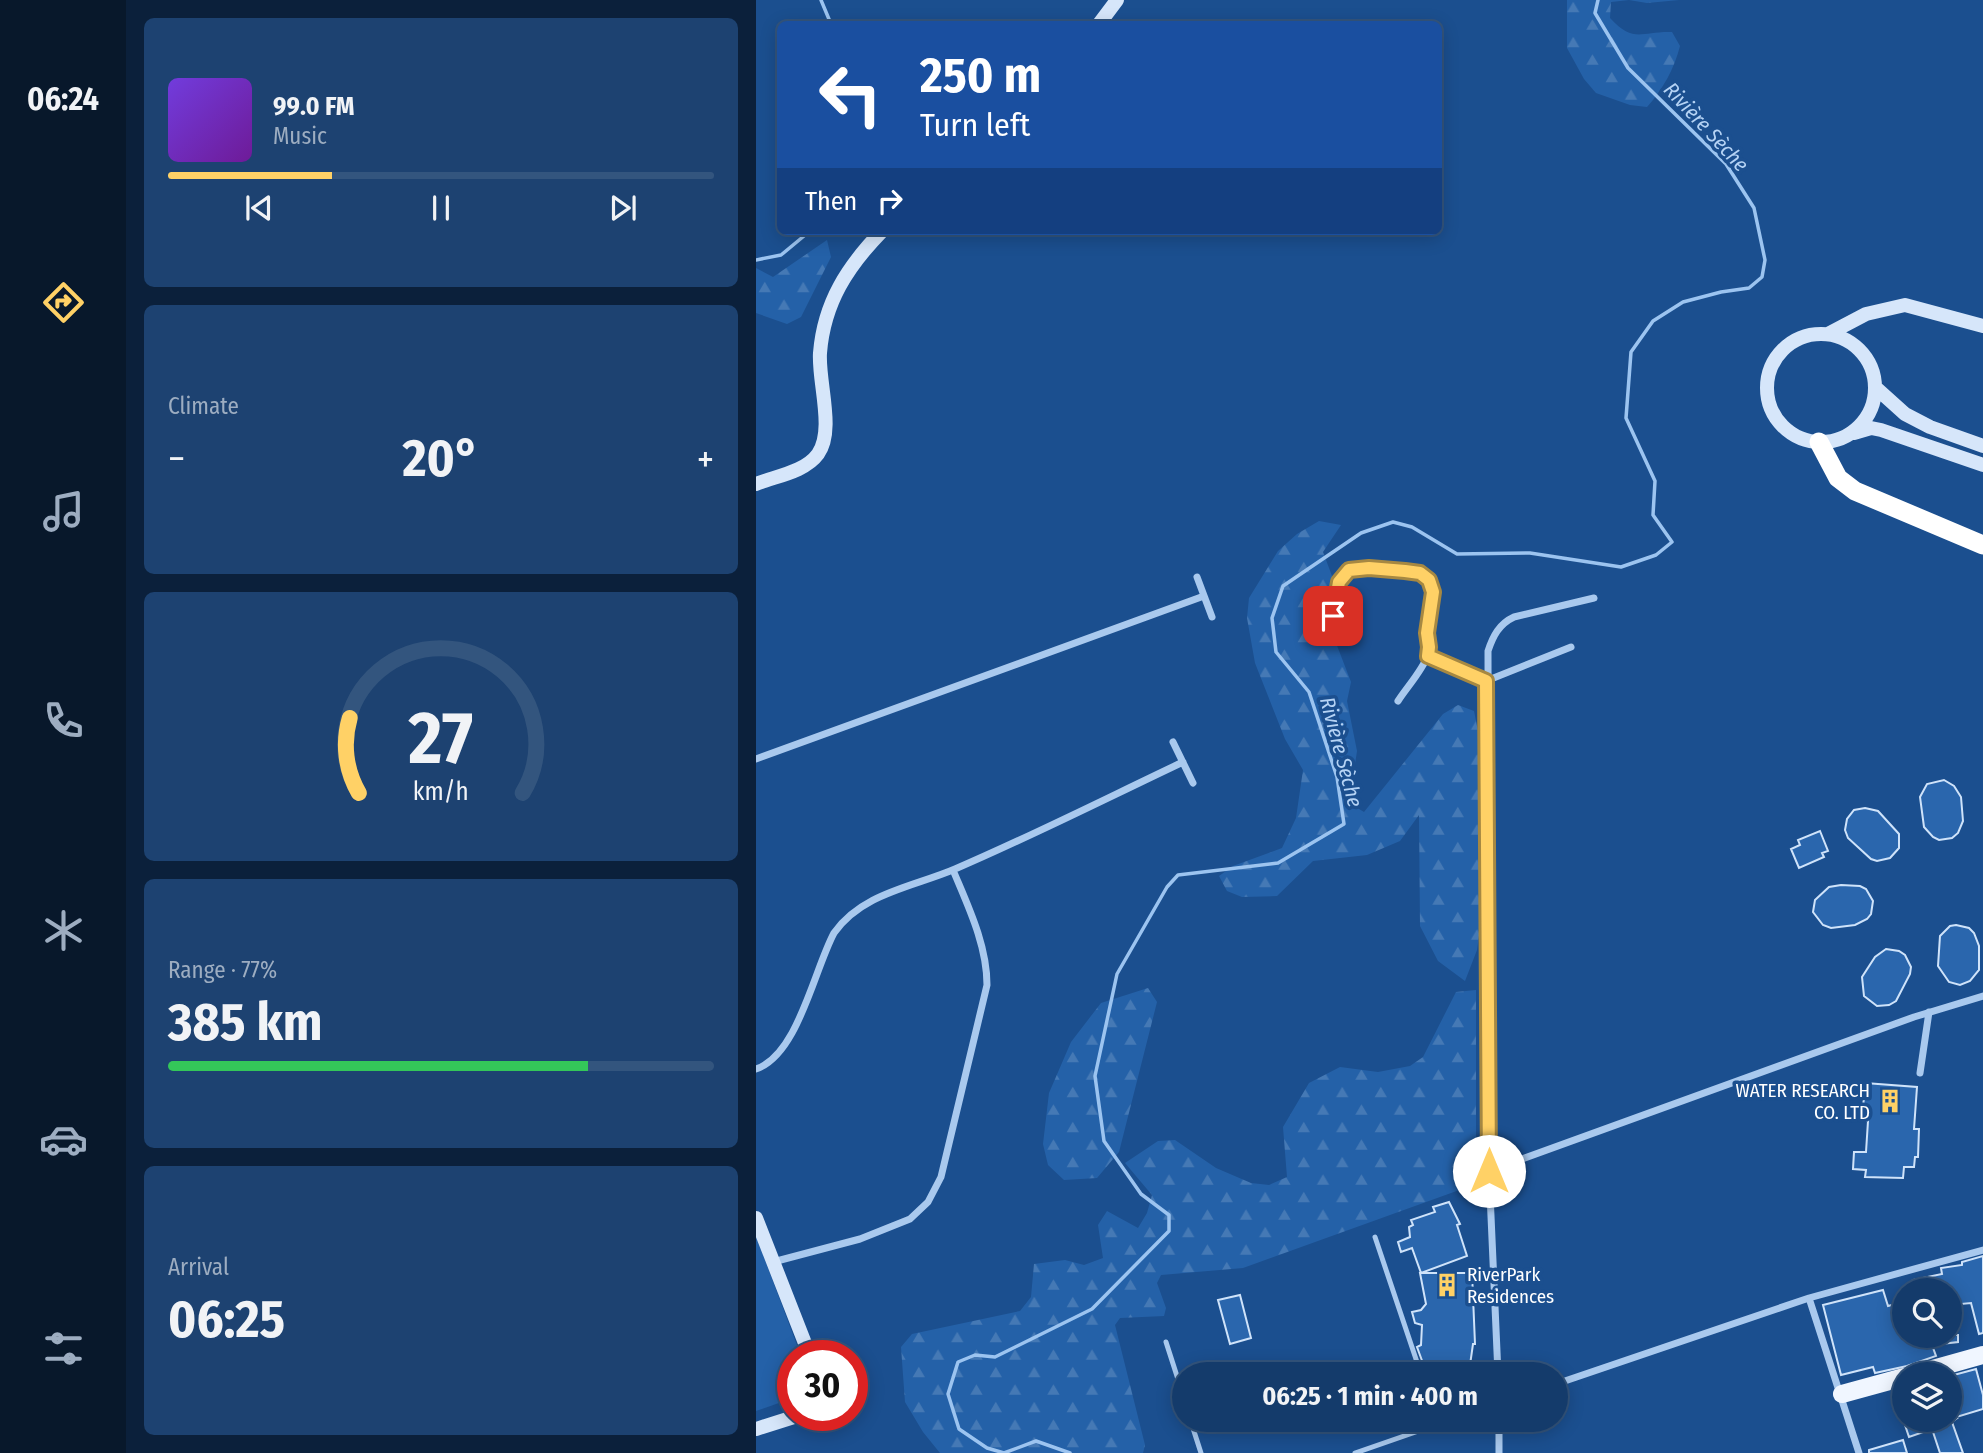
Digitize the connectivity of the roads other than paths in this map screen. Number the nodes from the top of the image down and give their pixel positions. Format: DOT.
graph roads {
  1 [pos="1118,0"];
  2 [pos="1101,21"];
  3 [pos="878,235"];
  4 [pos="1983,326"];
  5 [pos="1828,334"];
  6 [pos="1875,387"];
  7 [pos="1849,434"];
  8 [pos="1819,442"];
  9 [pos="1983,446"];
  10 [pos="1983,465"];
  11 [pos="756,484"];
  12 [pos="1983,545"];
  13 [pos="1197,577"];
  14 [pos="1204,596"];
  15 [pos="1594,598"];
  16 [pos="1333,616"];
  17 [pos="1212,617"];
  18 [pos="1571,647"];
  19 [pos="1428,656"];
  20 [pos="1486,681"];
  21 [pos="1398,701"];
  22 [pos="1173,742"];
  23 [pos="756,758"];
  24 [pos="1183,762"];
  25 [pos="1193,783"];
  26 [pos="953,870"];
  27 [pos="1983,996"];
  28 [pos="1930,1013"];
  29 [pos="756,1069"];
  30 [pos="1920,1073"];
  31 [pos="1489,1171"];
  32 [pos="756,1218"];
  33 [pos="1375,1237"];
  34 [pos="1983,1250"];
  35 [pos="772,1262"];
  36 [pos="1809,1298"];
  37 [pos="804,1340"];
  38 [pos="1166,1342"];
  39 [pos="1983,1354"];
  40 [pos="1172,1362"];
  41 [pos="1417,1362"];
  42 [pos="1497,1362"];
  43 [pos="1956,1362"];
  44 [pos="1568,1380"];
  45 [pos="1892,1380"];
  46 [pos="1842,1394"];
  47 [pos="777,1422"];
  48 [pos="756,1429"];
  49 [pos="1195,1432"];
  50 [pos="1415,1432"];
  51 [pos="1499,1432"];
  52 [pos="1201,1453"];
  53 [pos="1355,1453"];
  54 [pos="1499,1453"];
  55 [pos="1859,1453"];
  1 -- 2 [label="main road"];
  3 -- 11 [label="main road"];
  4 -- 5 [label="main road"];
  5 -- 6 [label="main road"];
  5 -- 8 [label="main road"];
  6 -- 7 [label="main road"];
  6 -- 9 [label="main road"];
  7 -- 8 [label="main road"];
  7 -- 10 [label="main road"];
  8 -- 12 [label="highway"];
  13 -- 14 [label="street"];
  14 -- 17 [label="street"];
  14 -- 23 [label="street"];
  15 -- 20 [label="street"];
  16 -- 19 [label="street"];
  18 -- 20 [label="street"];
  19 -- 20 [label="street"];
  19 -- 21 [label="street"];
  20 -- 31 [label="street"];
  22 -- 24 [label="street"];
  24 -- 25 [label="street"];
  24 -- 26 [label="street"];
  26 -- 29 [label="street"];
  26 -- 35 [label="street"];
  27 -- 28 [label="street"];
  28 -- 30 [label="street"];
  28 -- 31 [label="street"];
  31 -- 42 [label="street"];
  32 -- 35 [label="main road"];
  33 -- 41 [label="lane"];
  34 -- 36 [label="street"];
  35 -- 37 [label="main road"];
  36 -- 44 [label="street"];
  36 -- 46 [label="street"];
  38 -- 40 [label="lane"];
  39 -- 43 [label="main road"];
  45 -- 46 [label="main road"];
  46 -- 55 [label="street"];
  47 -- 48 [label="main road"];
  49 -- 52 [label="lane"];
  50 -- 53 [label="lane"];
  51 -- 54 [label="street"];
}
